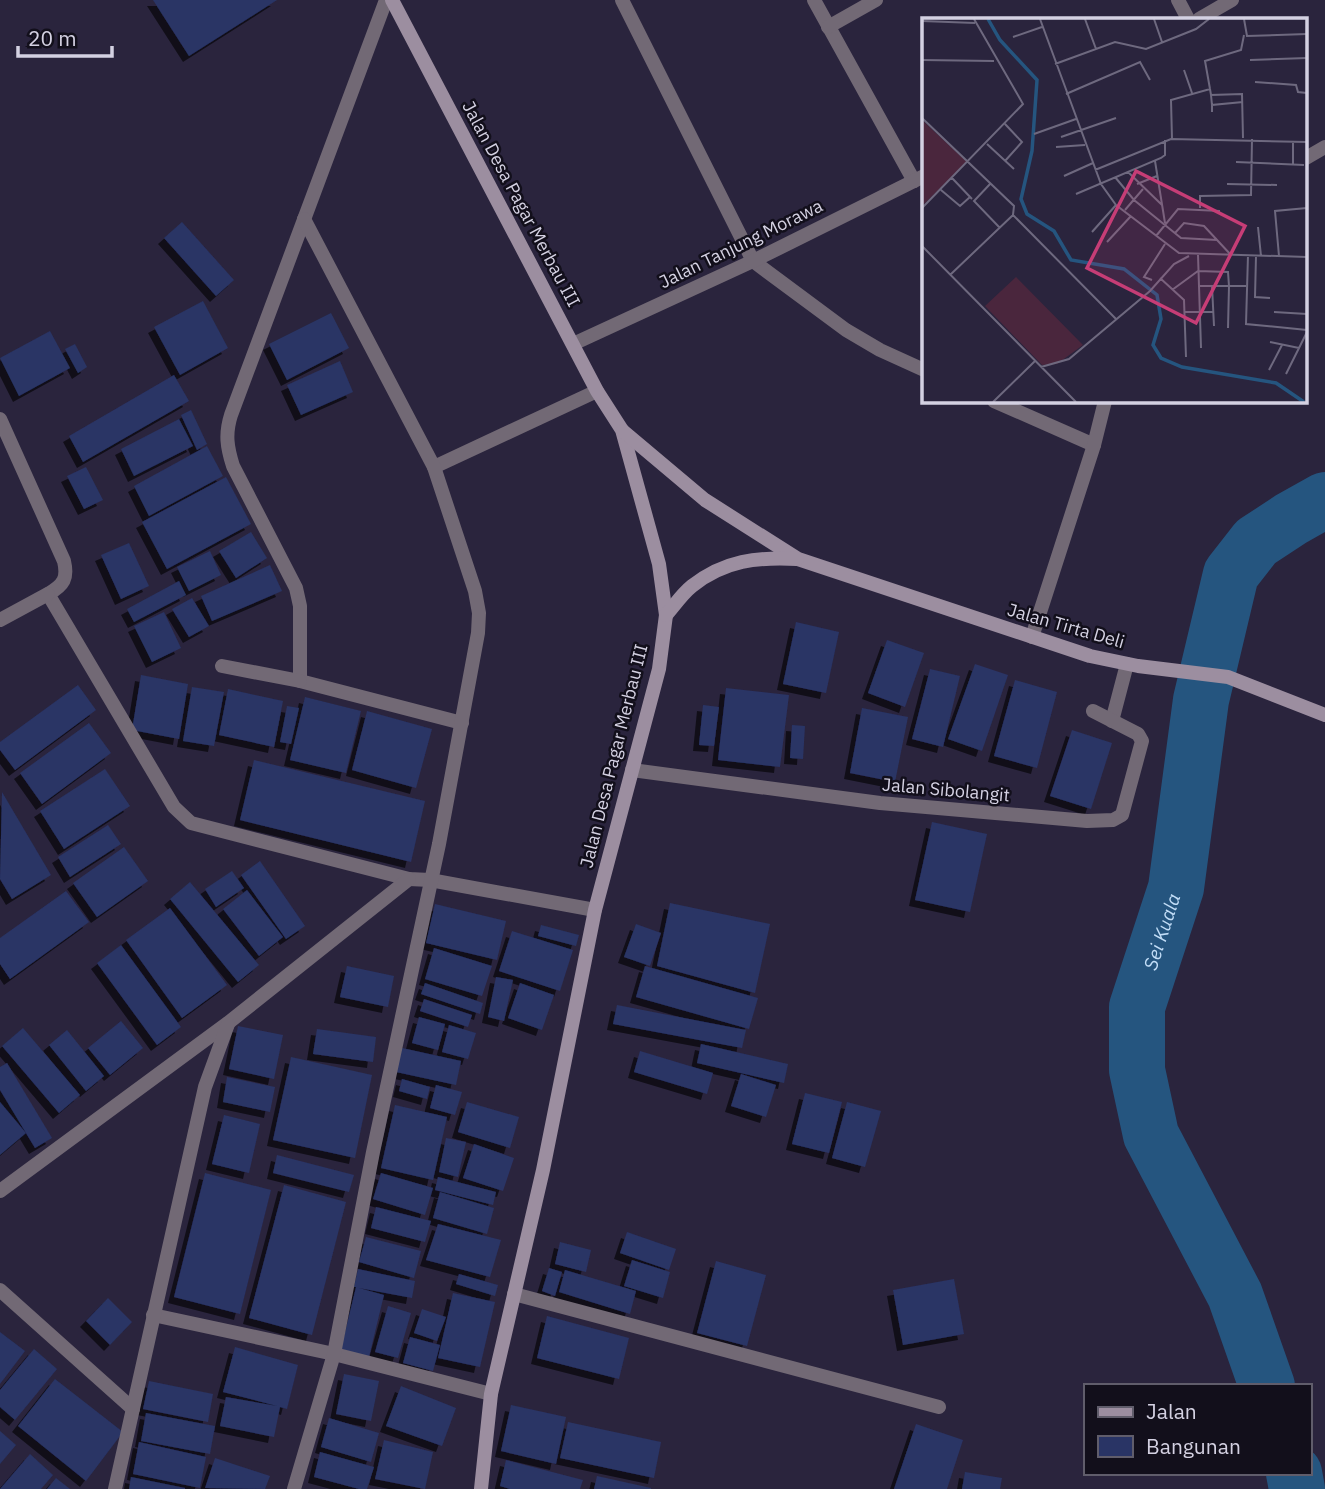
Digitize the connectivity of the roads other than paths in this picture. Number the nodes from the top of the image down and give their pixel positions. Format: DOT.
graph roads {
  1 [pos="386,0"];
  2 [pos="392,0"];
  3 [pos="622,0"];
  4 [pos="814,0"];
  5 [pos="876,0"];
  6 [pos="1178,0"];
  7 [pos="1232,0"];
  8 [pos="1187,18"];
  9 [pos="1201,18"];
  10 [pos="828,27"];
  11 [pos="1325,147"];
  12 [pos="1308,157"];
  13 [pos="919,179"];
  14 [pos="304,219"];
  15 [pos="753,261"];
  16 [pos="573,344"];
  17 [pos="922,369"];
  18 [pos="597,391"];
  19 [pos="996,402"];
  20 [pos="1105,402"];
  21 [pos="0,419"];
  22 [pos="622,430"];
  23 [pos="1094,444"];
  24 [pos="434,467"];
  25 [pos="798,559"];
  26 [pos="48,594"];
  27 [pos="666,615"];
  28 [pos="0,620"];
  29 [pos="1032,638"];
  30 [pos="1132,665"];
  31 [pos="222,666"];
  32 [pos="300,681"];
  33 [pos="1093,711"];
  34 [pos="1325,715"];
  35 [pos="1112,721"];
  36 [pos="462,723"];
  37 [pos="632,770"];
  38 [pos="409,879"];
  39 [pos="430,880"];
  40 [pos="595,909"];
  41 [pos="229,1023"];
  42 [pos="0,1191"];
  43 [pos="0,1290"];
  44 [pos="514,1294"];
  45 [pos="153,1315"];
  46 [pos="334,1354"];
  47 [pos="492,1394"];
  48 [pos="939,1407"];
  49 [pos="133,1409"];
  50 [pos="116,1489"];
  51 [pos="294,1489"];
  52 [pos="481,1489"];
  1 -- 14 [label="street"];
  2 -- 16 [label="street, Jalan Desa Pagar Merbau III"];
  3 -- 15 [label="street"];
  4 -- 10 [label="street"];
  5 -- 10 [label="street"];
  6 -- 8 [label="street"];
  7 -- 9 [label="street"];
  10 -- 13 [label="street"];
  11 -- 12 [label="street"];
  13 -- 15 [label="street, Jalan Tanjung Morawa"];
  14 -- 24 [label="street"];
  14 -- 32 [label="street"];
  15 -- 16 [label="street, Jalan Tanjung Morawa"];
  15 -- 17 [label="street"];
  16 -- 18 [label="street, Jalan Desa Pagar Merbau III"];
  18 -- 22 [label="street, Jalan Desa Pagar Merbau III"];
  18 -- 24 [label="street"];
  19 -- 23 [label="street"];
  20 -- 23 [label="street"];
  21 -- 26 [label="street"];
  22 -- 25 [label="street, Jalan Tirta Deli"];
  22 -- 27 [label="street, Jalan Desa Pagar Merbau III"];
  23 -- 29 [label="street"];
  24 -- 36 [label="street"];
  25 -- 27 [label="street, Jalan Tirta Deli"];
  25 -- 29 [label="street, Jalan Tirta Deli"];
  26 -- 28 [label="street"];
  26 -- 38 [label="street"];
  27 -- 37 [label="street, Jalan Desa Pagar Merbau III"];
  29 -- 30 [label="street, Jalan Tirta Deli"];
  30 -- 34 [label="street, Jalan Tirta Deli"];
  30 -- 35 [label="street"];
  31 -- 32 [label="street"];
  32 -- 36 [label="street"];
  33 -- 35 [label="street, Jalan Sibolangit"];
  35 -- 37 [label="street, Jalan Sibolangit"];
  36 -- 39 [label="street"];
  37 -- 40 [label="street, Jalan Desa Pagar Merbau III"];
  38 -- 39 [label="street"];
  38 -- 41 [label="street"];
  39 -- 40 [label="street"];
  39 -- 46 [label="street"];
  40 -- 44 [label="street, Jalan Desa Pagar Merbau III"];
  41 -- 42 [label="street"];
  41 -- 45 [label="street"];
  43 -- 49 [label="street"];
  44 -- 47 [label="street, Jalan Desa Pagar Merbau III"];
  44 -- 48 [label="street"];
  45 -- 46 [label="street"];
  45 -- 49 [label="street"];
  46 -- 47 [label="street"];
  46 -- 51 [label="street"];
  47 -- 52 [label="street, Jalan Desa Pagar Merbau III"];
  49 -- 50 [label="street"];
}
